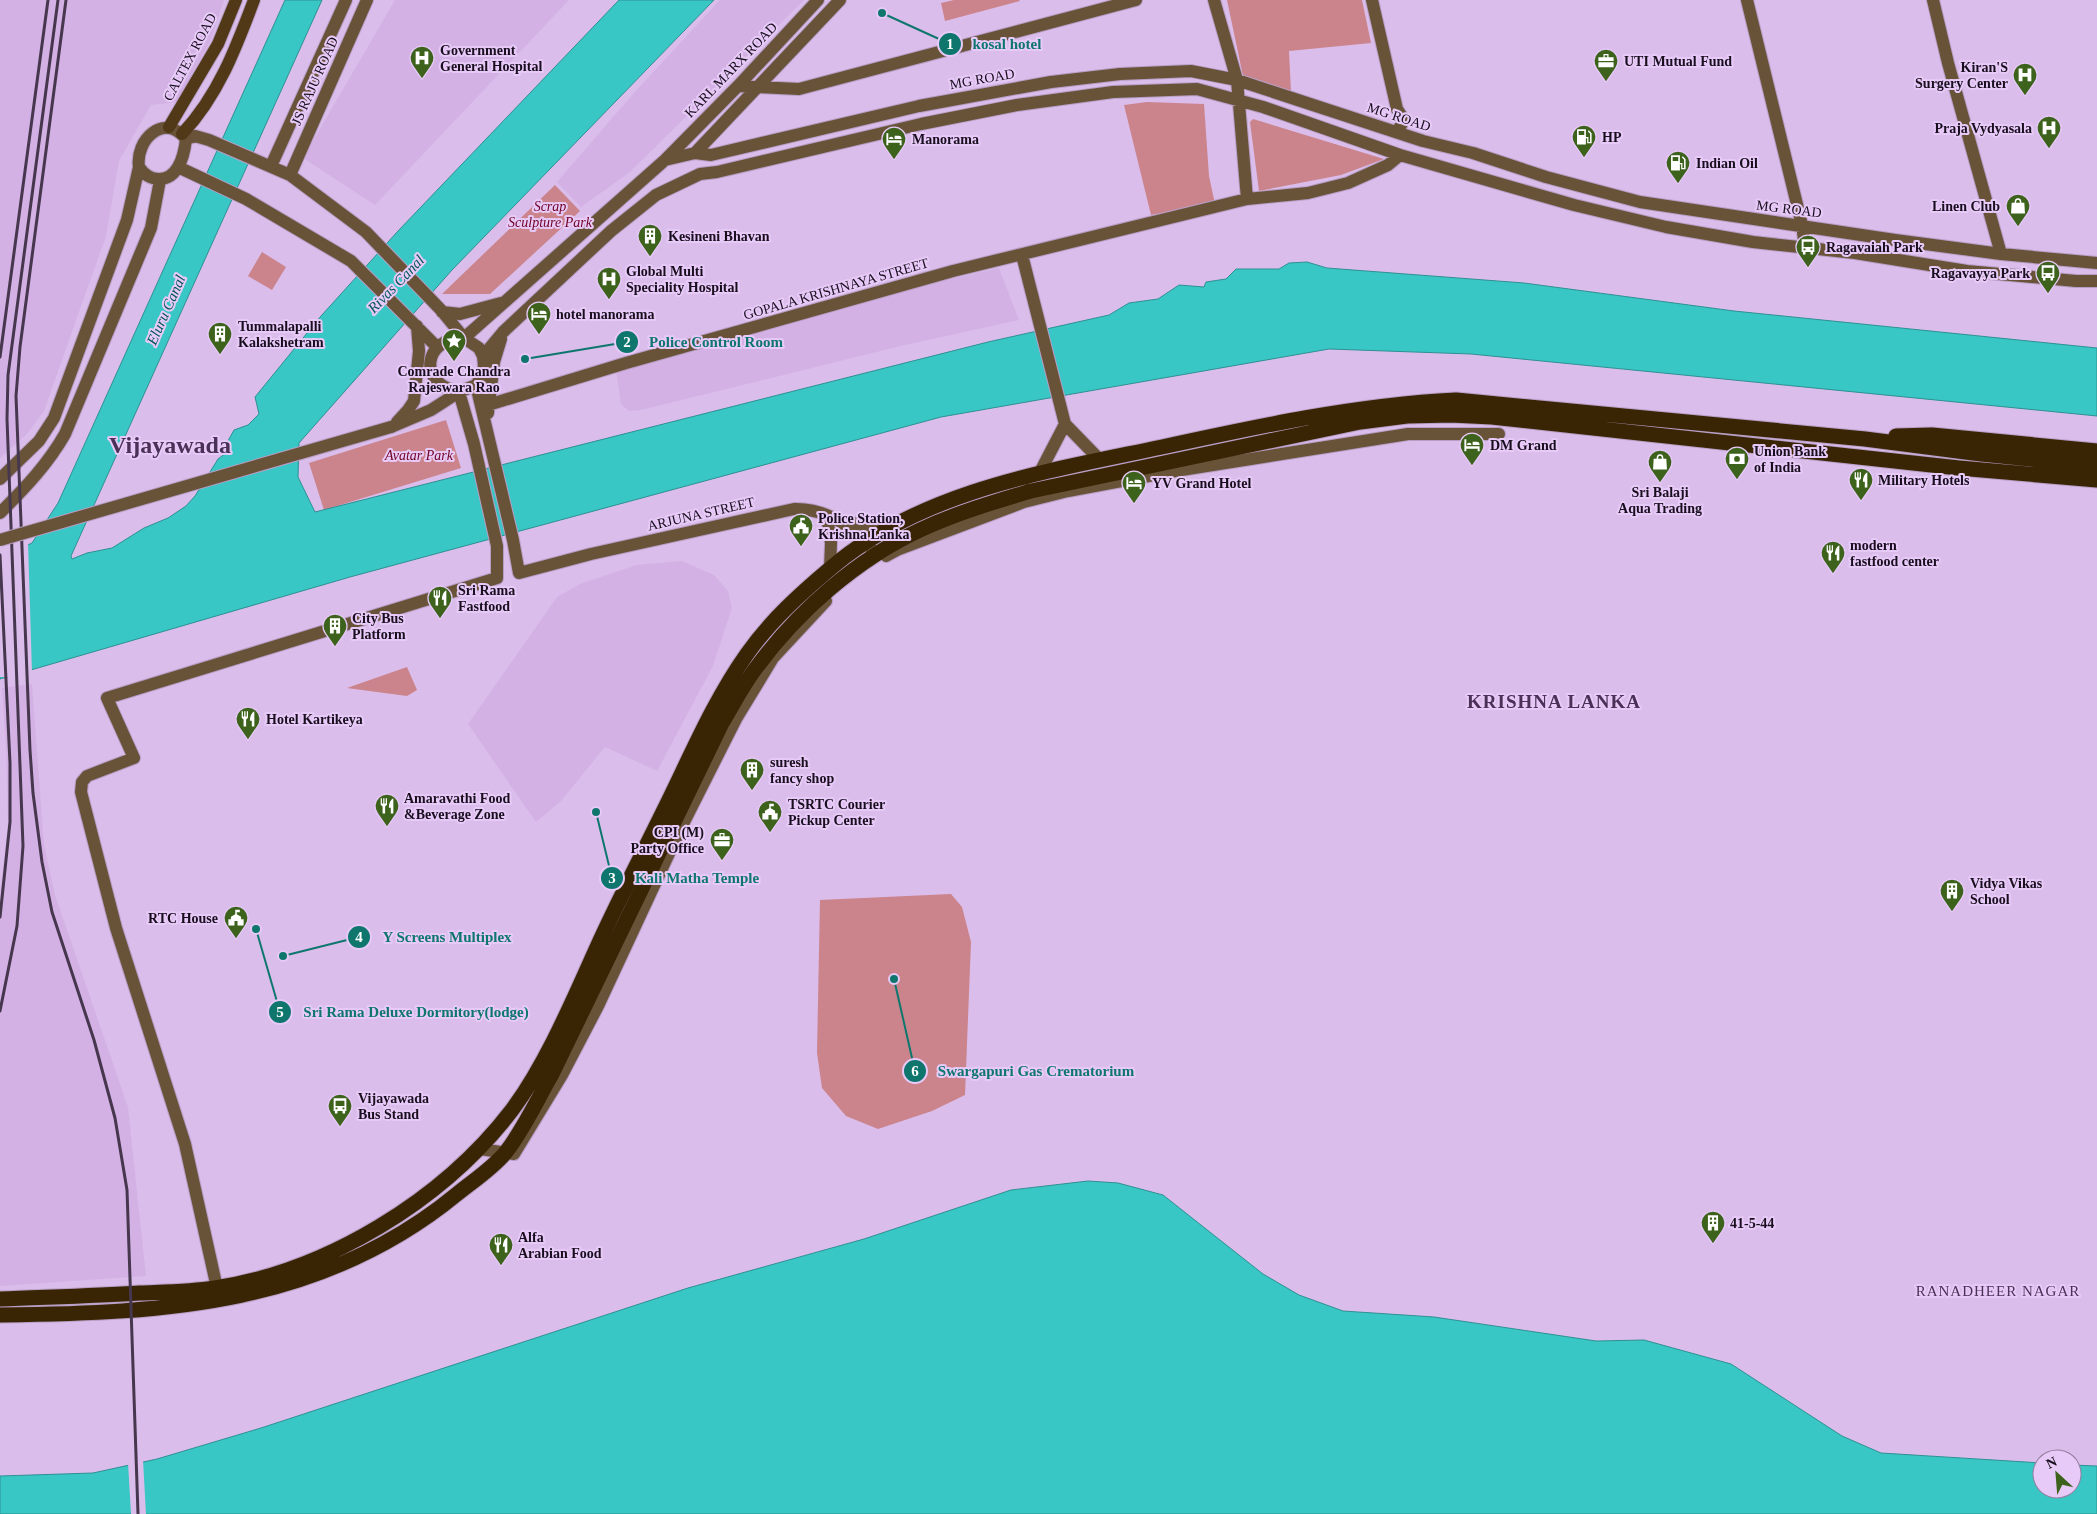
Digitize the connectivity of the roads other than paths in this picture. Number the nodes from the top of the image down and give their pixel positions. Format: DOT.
graph roads {
  1 [pos="236,0"];
  2 [pos="254,0"];
  3 [pos="346,0"];
  4 [pos="367,0"];
  5 [pos="818,0"];
  6 [pos="840,0"];
  7 [pos="1136,0"];
  8 [pos="1214,0"];
  9 [pos="1372,0"];
  10 [pos="1747,0"];
  11 [pos="1933,0"];
  12 [pos="1237,80"];
  13 [pos="738,86"];
  14 [pos="755,88"];
  15 [pos="1240,99"];
  16 [pos="169,127"];
  17 [pos="1397,132"];
  18 [pos="184,137"];
  19 [pos="772,141"];
  20 [pos="695,154"];
  21 [pos="1400,155"];
  22 [pos="777,158"];
  23 [pos="665,160"];
  24 [pos="266,164"];
  25 [pos="139,167"];
  26 [pos="184,170"];
  27 [pos="700,174"];
  28 [pos="290,175"];
  29 [pos="160,180"];
  30 [pos="1247,199"];
  31 [pos="1802,225"];
  32 [pos="1805,247"];
  33 [pos="2001,254"];
  34 [pos="1022,255"];
  35 [pos="2097,263"];
  36 [pos="2097,281"];
  37 [pos="507,301"];
  38 [pos="442,311"];
  39 [pos="420,329"];
  40 [pos="503,332"];
  41 [pos="464,338"];
  42 [pos="435,352"];
  43 [pos="483,356"];
  44 [pos="476,385"];
  45 [pos="459,392"];
  46 [pos="414,401"];
  47 [pos="442,404"];
  48 [pos="488,405"];
  49 [pos="468,420"];
  50 [pos="1065,424"];
  51 [pos="391,427"];
  52 [pos="488,433"];
  53 [pos="1499,434"];
  54 [pos="1864,439"];
  55 [pos="2097,451"];
  56 [pos="1100,460"];
  57 [pos="2097,466"];
  58 [pos="1040,472"];
  59 [pos="0,479"];
  60 [pos="2097,480"];
  61 [pos="0,513"];
  62 [pos="827,516"];
  63 [pos="839,521"];
  64 [pos="891,528"];
  65 [pos="0,540"];
  66 [pos="866,541"];
  67 [pos="876,555"];
  68 [pos="830,569"];
  69 [pos="480,1149"];
  70 [pos="505,1153"];
  71 [pos="216,1292"];
  72 [pos="0,1299"];
  73 [pos="0,1315"];
  1 -- 16 [label="main road, CALTEX ROAD"];
  2 -- 18 [label="main road"];
  3 -- 24 [label="street, JS RAJU ROAD"];
  4 -- 28 [label="street, JS RAJU ROAD"];
  5 -- 13 [label="street, KARL MARX ROAD"];
  6 -- 14 [label="street"];
  7 -- 14 [label="street"];
  8 -- 12 [label="street"];
  9 -- 17 [label="street"];
  10 -- 31 [label="street"];
  11 -- 33 [label="street"];
  12 -- 15 [label="street"];
  12 -- 17 [label="street, MG ROAD"];
  12 -- 19 [label="street, MG ROAD"];
  13 -- 14 [label="street"];
  13 -- 23 [label="street, KARL MARX ROAD"];
  14 -- 20 [label="street"];
  15 -- 21 [label="street"];
  15 -- 22 [label="street"];
  15 -- 30 [label="street"];
  16 -- 18 [label="street"];
  16 -- 25 [label="street"];
  17 -- 31 [label="street, MG ROAD"];
  18 -- 24 [label="street"];
  18 -- 26 [label="street"];
  19 -- 20 [label="street, MG ROAD"];
  19 -- 22 [label="street"];
  20 -- 23 [label="street, MG ROAD"];
  20 -- 27 [label="street"];
  21 -- 30 [label="street, GOPALA KRISHNAYA STREET"];
  21 -- 32 [label="street"];
  22 -- 27 [label="street"];
  23 -- 37 [label="street, KARL MARX ROAD"];
  24 -- 28 [label="street"];
  25 -- 29 [label="street"];
  25 -- 59 [label="street"];
  26 -- 29 [label="street"];
  26 -- 39 [label="street"];
  27 -- 40 [label="street"];
  28 -- 38 [label="street"];
  29 -- 61 [label="street"];
  30 -- 34 [label="street, GOPALA KRISHNAYA STREET"];
  31 -- 32 [label="street"];
  31 -- 33 [label="street, MG ROAD"];
  32 -- 36 [label="street"];
  33 -- 35 [label="street, MG ROAD"];
  34 -- 48 [label="street, GOPALA KRISHNAYA STREET"];
  34 -- 50 [label="street"];
  37 -- 38 [label="street"];
  37 -- 41 [label="street, KARL MARX ROAD"];
  38 -- 41 [label="street"];
  39 -- 42 [label="street"];
  39 -- 46 [label="street"];
  40 -- 43 [label="street"];
  40 -- 48 [label="street"];
  41 -- 42 [label="street"];
  41 -- 43 [label="street"];
  42 -- 45 [label="street"];
  42 -- 46 [label="street"];
  43 -- 44 [label="street"];
  44 -- 45 [label="street"];
  44 -- 52 [label="street"];
  45 -- 47 [label="street"];
  45 -- 49 [label="street"];
  46 -- 51 [label="street"];
  47 -- 49 [label="street"];
  47 -- 51 [label="street"];
  48 -- 52 [label="street"];
  49 -- 71 [label="street"];
  50 -- 56 [label="street"];
  50 -- 58 [label="street"];
  51 -- 65 [label="street, bridge"];
  52 -- 62 [label="street, ARJUNA STREET"];
  53 -- 70 [label="street"];
  54 -- 55 [label="highway"];
  54 -- 56 [label="highway"];
  54 -- 57 [label="highway"];
  56 -- 58 [label="highway"];
  58 -- 64 [label="highway"];
  60 -- 67 [label="highway"];
  62 -- 63 [label="street, ARJUNA STREET"];
  62 -- 68 [label="street"];
  63 -- 64 [label="street"];
  63 -- 66 [label="street, ARJUNA STREET"];
  64 -- 66 [label="highway"];
  66 -- 67 [label="street, ARJUNA STREET"];
  66 -- 68 [label="highway"];
  67 -- 70 [label="highway"];
  68 -- 69 [label="highway"];
  69 -- 70 [label="street"];
  69 -- 71 [label="highway"];
  70 -- 71 [label="highway"];
  71 -- 72 [label="highway"];
  71 -- 73 [label="highway"];
}
